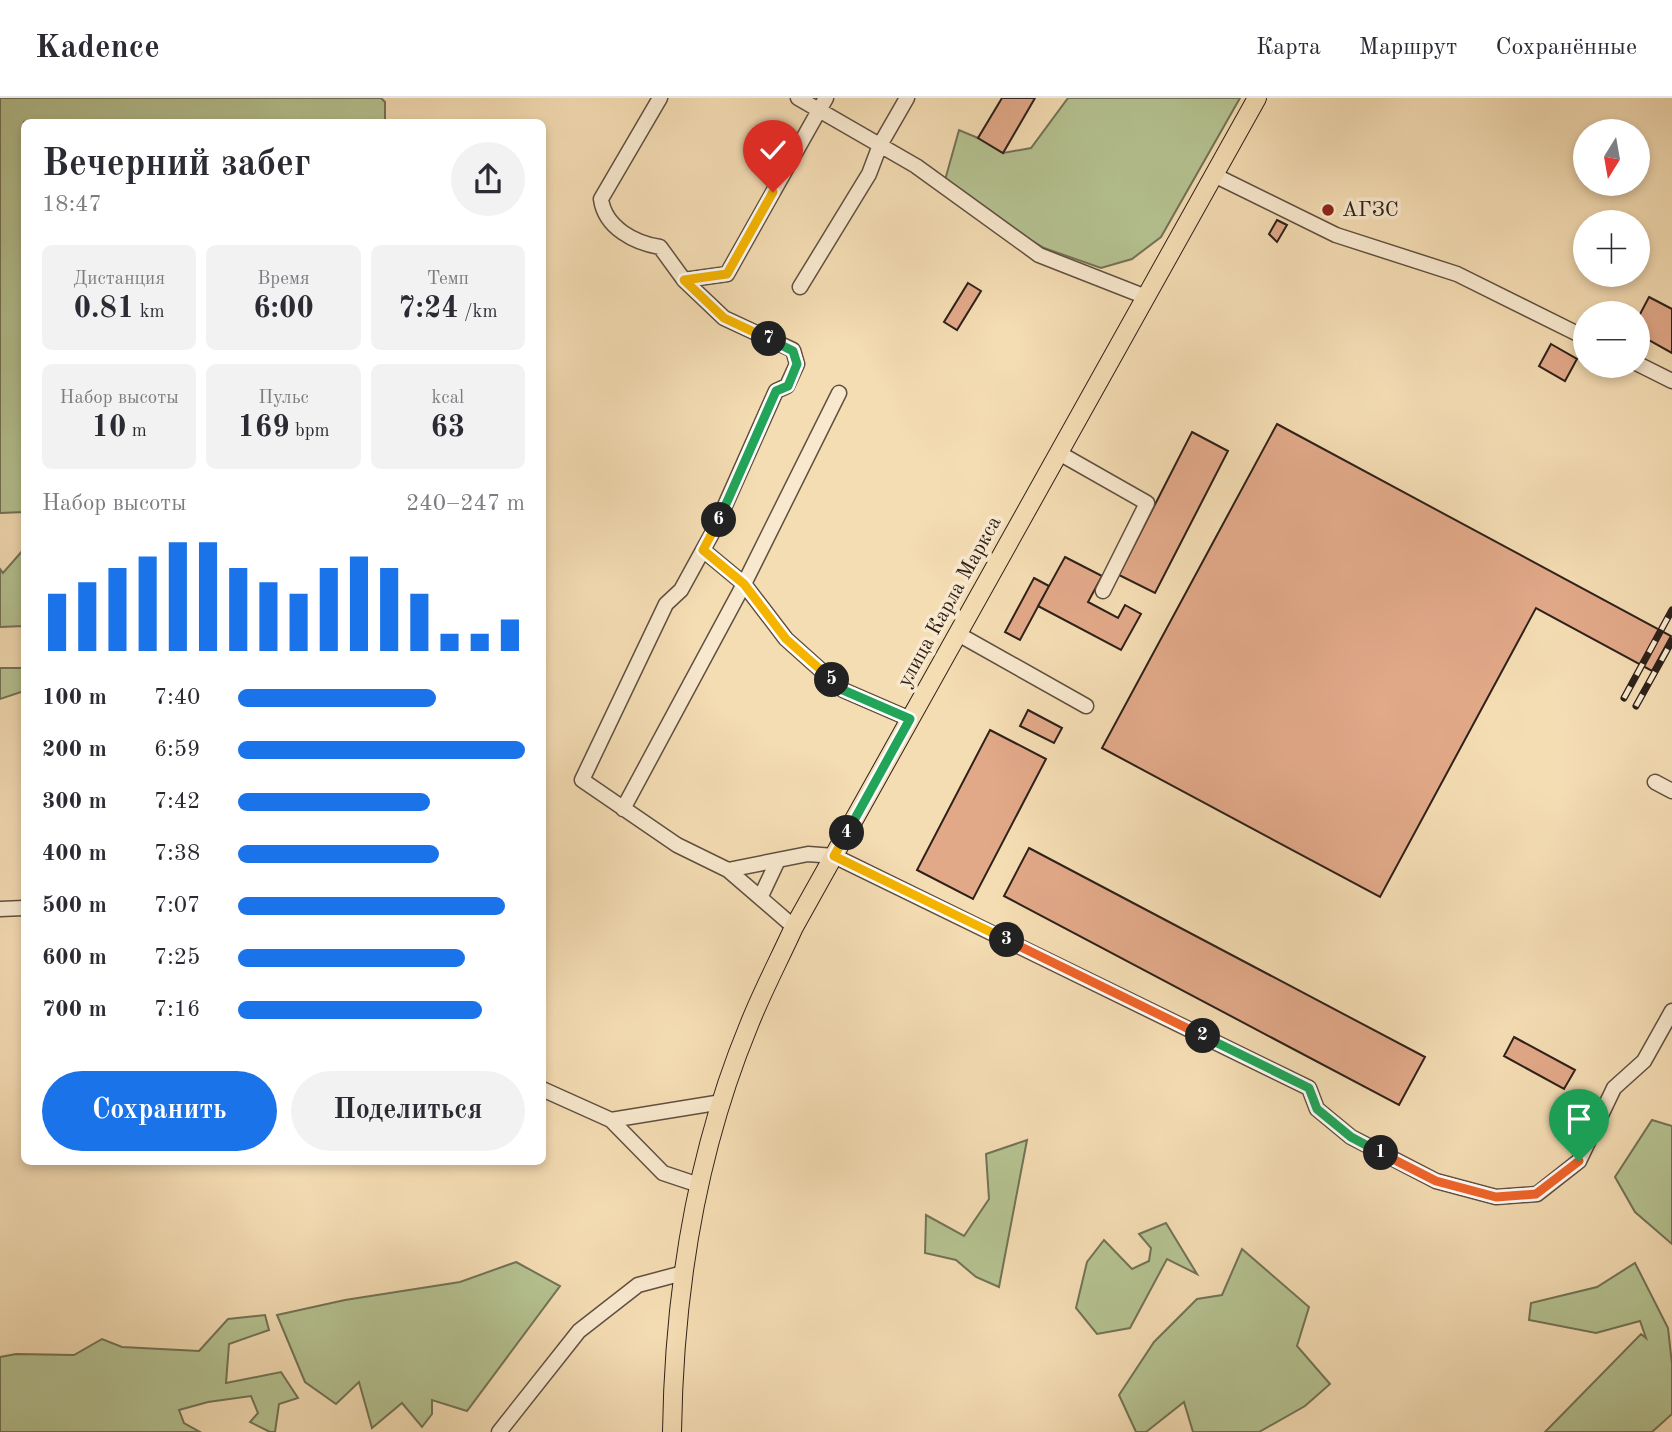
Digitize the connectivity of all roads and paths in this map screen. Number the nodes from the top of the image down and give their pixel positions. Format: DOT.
graph roads {
  1 [pos="660,98"];
  2 [pos="799,98"];
  3 [pos="907,98"];
  4 [pos="1257,98"];
  5 [pos="823,104"];
  6 [pos="880,145"];
  7 [pos="1214,175"];
  8 [pos="684,280"];
  9 [pos="800,287"];
  10 [pos="1146,297"];
  11 [pos="1573,332"];
  12 [pos="1650,370"];
  13 [pos="1672,381"];
  14 [pos="839,393"];
  15 [pos="1059,453"];
  16 [pos="703,550"];
  17 [pos="744,584"];
  18 [pos="1103,591"];
  19 [pos="958,634"];
  20 [pos="1086,706"];
  21 [pos="910,719"];
  22 [pos="1655,782"];
  23 [pos="1672,791"];
  24 [pos="623,809"];
  25 [pos="834,856"];
  26 [pos="778,860"];
  27 [pos="728,870"];
  28 [pos="761,896"];
  29 [pos="21,908"];
  30 [pos="0,909"];
  31 [pos="794,928"];
  32 [pos="1672,1011"];
  33 [pos="546,1091"];
  34 [pos="722,1102"];
  35 [pos="611,1120"];
  36 [pos="699,1185"];
  37 [pos="683,1273"];
  38 [pos="499,1432"];
  39 [pos="672,1432"];
  1 -- 8 [label="street"];
  2 -- 5 [label="street"];
  3 -- 6 [label="street"];
  4 -- 7 [label="main road, улица Карла Маркса"];
  5 -- 6 [label="street"];
  5 -- 8 [label="street"];
  6 -- 9 [label="street"];
  6 -- 10 [label="street"];
  7 -- 10 [label="main road, улица Карла Маркса"];
  7 -- 11 [label="street"];
  8 -- 16 [label="street"];
  10 -- 15 [label="main road, улица Карла Маркса"];
  12 -- 13 [label="street"];
  14 -- 17 [label="street"];
  15 -- 18 [label="street"];
  15 -- 19 [label="main road, улица Карла Маркса"];
  16 -- 17 [label="street"];
  16 -- 24 [label="street"];
  17 -- 21 [label="street"];
  17 -- 24 [label="street"];
  19 -- 20 [label="street"];
  19 -- 21 [label="main road, улица Карла Маркса"];
  21 -- 25 [label="main road, улица Карла Маркса"];
  22 -- 23 [label="street"];
  24 -- 27 [label="street"];
  25 -- 26 [label="street"];
  25 -- 31 [label="main road, улица Карла Маркса"];
  25 -- 32 [label="street"];
  26 -- 27 [label="street"];
  26 -- 28 [label="street"];
  27 -- 28 [label="street"];
  28 -- 31 [label="street"];
  29 -- 30 [label="street"];
  31 -- 34 [label="main road, улица Карла Маркса"];
  33 -- 35 [label="street"];
  34 -- 35 [label="street"];
  34 -- 36 [label="main road, улица Карла Маркса"];
  35 -- 36 [label="street"];
  36 -- 37 [label="main road, улица Карла Маркса"];
  37 -- 38 [label="street"];
  37 -- 39 [label="main road, улица Карла Маркса"];
}
